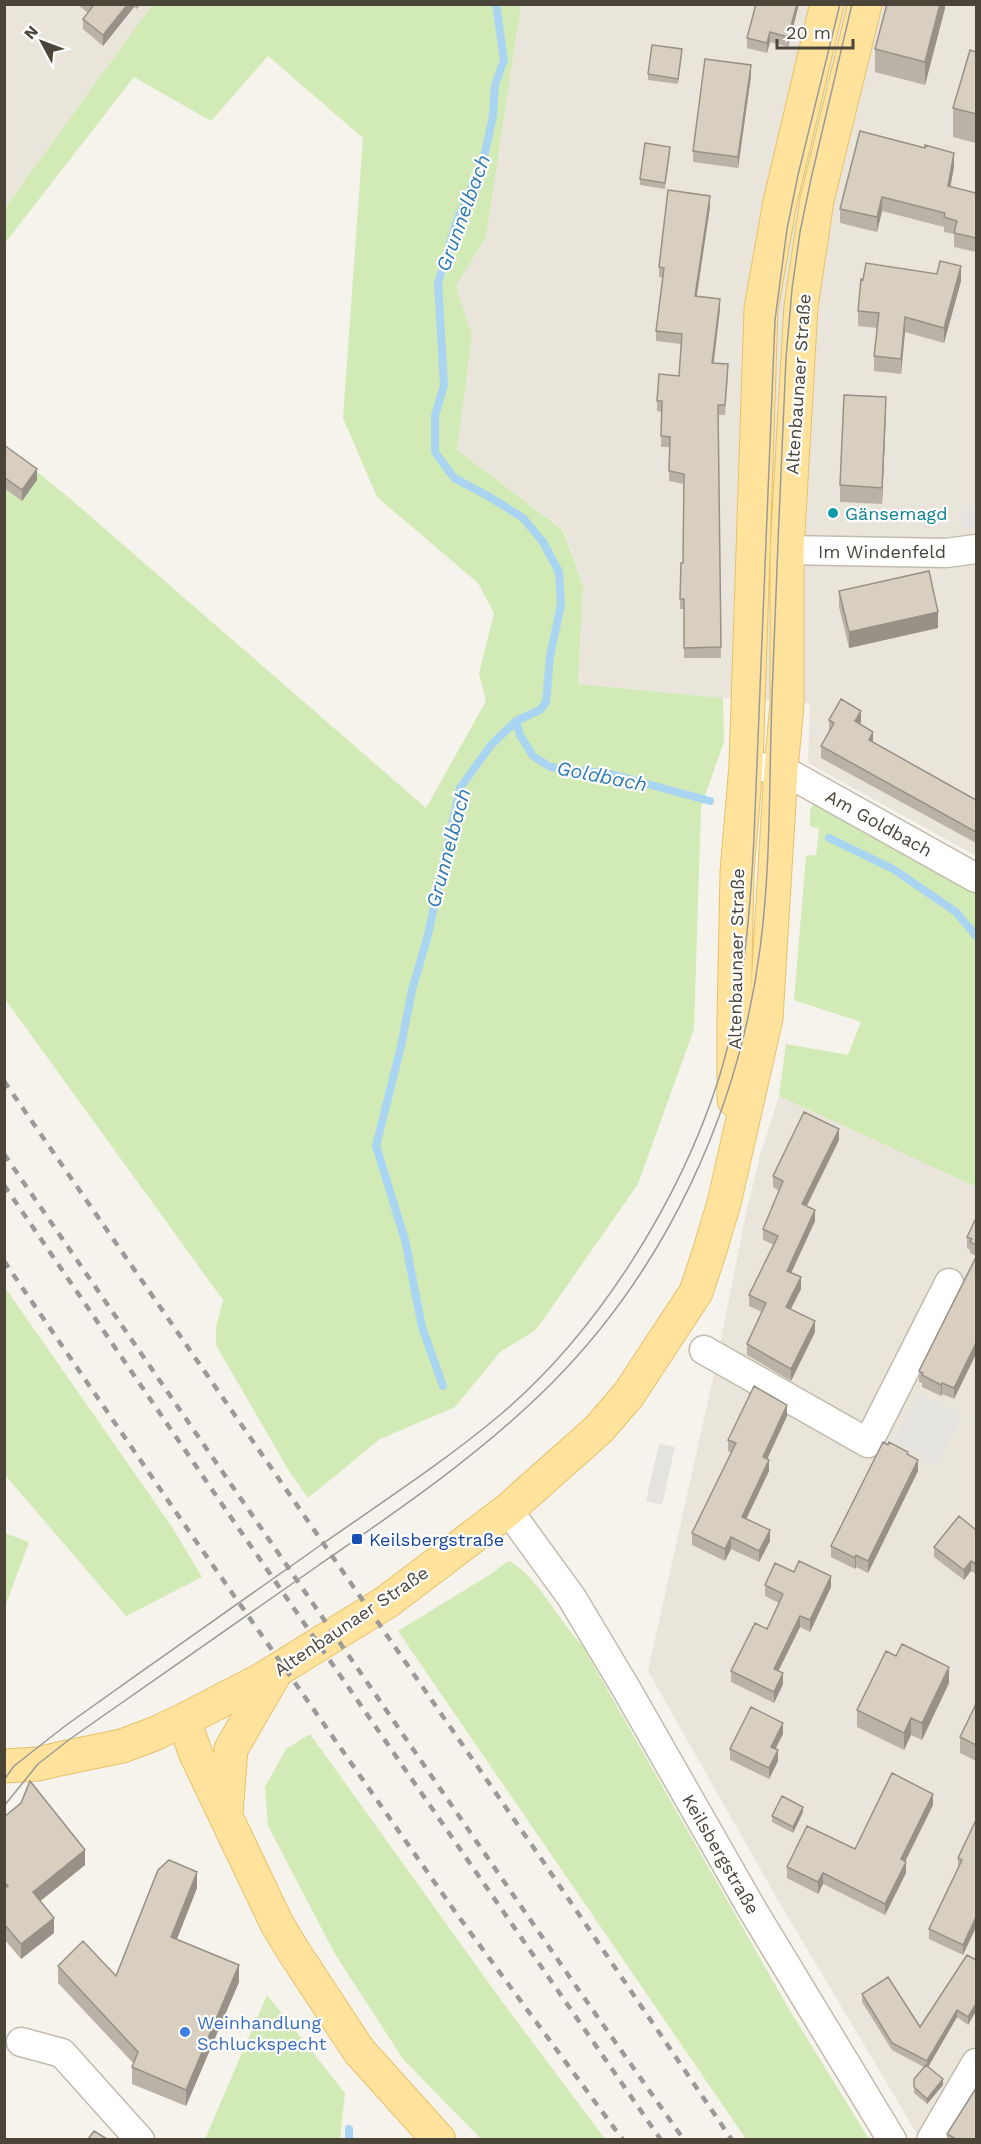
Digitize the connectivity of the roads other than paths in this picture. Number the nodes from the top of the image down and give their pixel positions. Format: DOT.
graph roads {
  1 [pos="827,4"];
  2 [pos="865,4"];
  3 [pos="976,549"];
  4 [pos="787,550"];
  5 [pos="746,765"];
  6 [pos="781,769"];
  7 [pos="976,878"];
  8 [pos="734,1153"];
  9 [pos="949,1283"];
  10 [pos="704,1350"];
  11 [pos="508,1510"];
  12 [pos="276,1671"];
  13 [pos="184,1720"];
  14 [pos="4,1766"];
  15 [pos="226,1813"];
  16 [pos="21,2042"];
  17 [pos="976,2063"];
  18 [pos="140,2139"];
  19 [pos="439,2139"];
  20 [pos="892,2139"];
  21 [pos="932,2139"];
  1 -- 5 [label="main road, Altenbaunaer Straße"];
  2 -- 4 [label="main road, Altenbaunaer Straße"];
  3 -- 4 [label="street, Im Windenfeld"];
  4 -- 6 [label="main road, Altenbaunaer Straße"];
  5 -- 6 [label="street"];
  5 -- 8 [label="main road, Altenbaunaer Straße"];
  6 -- 7 [label="street, Am Goldbach"];
  6 -- 8 [label="main road, Altenbaunaer Straße"];
  8 -- 11 [label="main road, Altenbaunaer Straße"];
  9 -- 10 [label="street"];
  11 -- 12 [label="main road, Altenbaunaer Straße"];
  11 -- 20 [label="street, Keilsbergstraße"];
  12 -- 13 [label="main road, Altenbaunaer Straße"];
  12 -- 15 [label="main road"];
  13 -- 14 [label="main road, Altenbaunaer Straße"];
  13 -- 15 [label="main road"];
  15 -- 19 [label="main road"];
  16 -- 18 [label="street"];
  17 -- 21 [label="street"];
}
